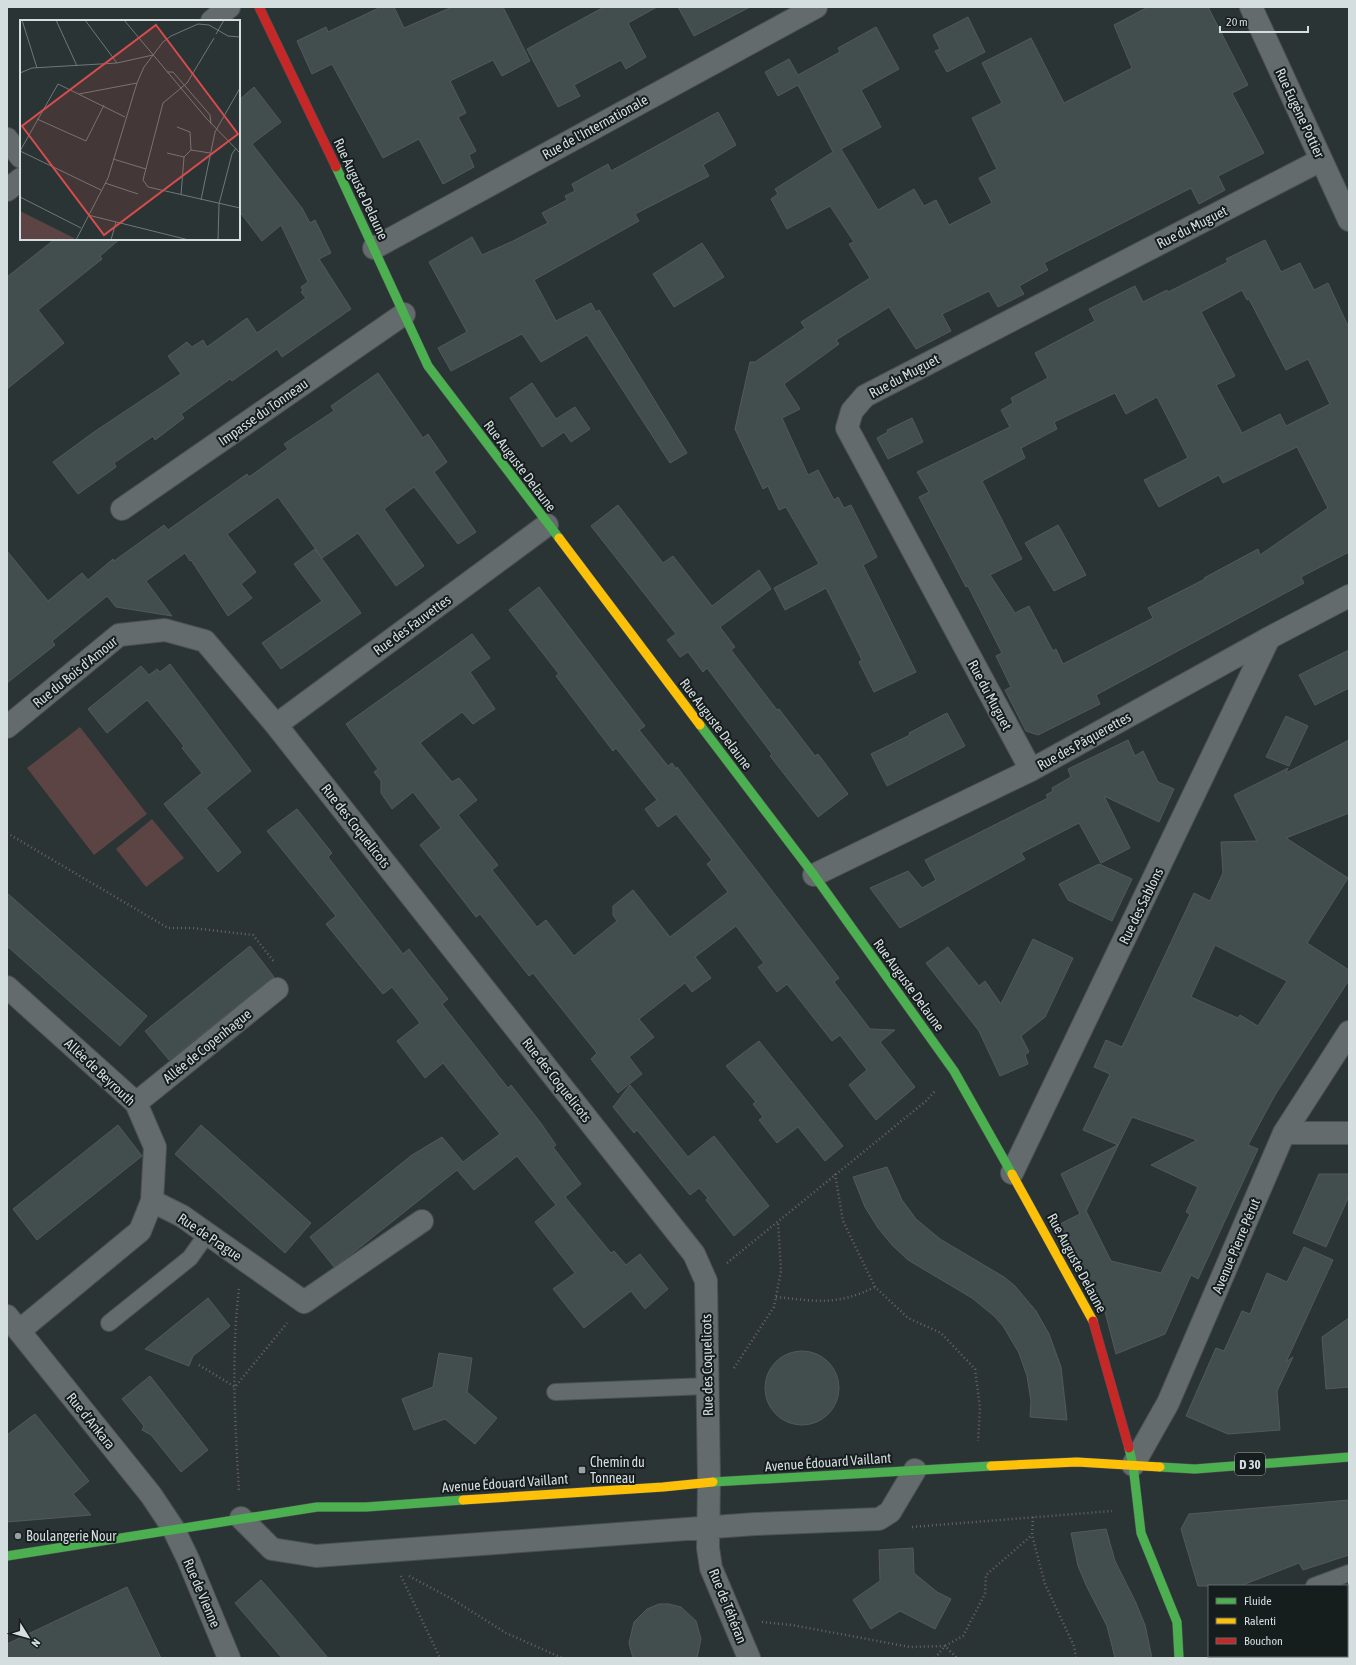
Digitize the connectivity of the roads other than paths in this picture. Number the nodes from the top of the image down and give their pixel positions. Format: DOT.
graph roads {
  1 [pos="229,7"];
  2 [pos="260,7"];
  3 [pos="816,7"];
  4 [pos="1251,7"];
  5 [pos="213,20"];
  6 [pos="7,139"];
  7 [pos="20,155"];
  8 [pos="1321,160"];
  9 [pos="20,180"];
  10 [pos="7,190"];
  11 [pos="1349,220"];
  12 [pos="374,248"];
  13 [pos="404,314"];
  14 [pos="122,509"];
  15 [pos="547,525"];
  16 [pos="1349,596"];
  17 [pos="1269,638"];
  18 [pos="276,725"];
  19 [pos="7,727"];
  20 [pos="1031,770"];
  21 [pos="814,875"];
  22 [pos="7,987"];
  23 [pos="277,989"];
  24 [pos="1349,1032"];
  25 [pos="136,1103"];
  26 [pos="1284,1133"];
  27 [pos="1349,1133"];
  28 [pos="1012,1173"];
  29 [pos="152,1201"];
  30 [pos="422,1221"];
  31 [pos="207,1234"];
  32 [pos="109,1323"];
  33 [pos="13,1324"];
  34 [pos="708,1386"];
  35 [pos="555,1392"];
  36 [pos="1349,1457"];
  37 [pos="1142,1466"];
  38 [pos="915,1470"];
  39 [pos="709,1482"];
  40 [pos="241,1518"];
  41 [pos="173,1528"];
  42 [pos="708,1528"];
  43 [pos="7,1556"];
  44 [pos="1349,1573"];
  45 [pos="1317,1585"];
  46 [pos="229,1658"];
  47 [pos="748,1658"];
  48 [pos="1179,1658"];
  1 -- 5 [label="street"];
  2 -- 12 [label="street, Rue Auguste Delaune"];
  3 -- 12 [label="street, Rue de l'Internationale"];
  4 -- 8 [label="street, Rue Eugène Pottier"];
  6 -- 7 [label="street"];
  8 -- 11 [label="street, Rue Eugène Pottier"];
  8 -- 20 [label="street, Rue du Muguet"];
  9 -- 10 [label="street"];
  12 -- 13 [label="street, Rue Auguste Delaune"];
  13 -- 14 [label="street, Impasse du Tonneau"];
  13 -- 15 [label="street, Rue Auguste Delaune"];
  15 -- 18 [label="street, Rue des Fauvettes"];
  15 -- 21 [label="street, Rue Auguste Delaune"];
  16 -- 17 [label="street, Rue des Pâquerettes"];
  17 -- 20 [label="street, Rue des Pâquerettes"];
  17 -- 28 [label="street, Rue des Sablons"];
  18 -- 19 [label="street, Rue du Bois d'Amour"];
  18 -- 34 [label="street, Rue des Coquelicots"];
  20 -- 21 [label="street, Rue des Pâquerettes"];
  21 -- 28 [label="street, Rue Auguste Delaune"];
  22 -- 25 [label="street, Allée de Beyrouth"];
  23 -- 25 [label="street, Allée de Copenhague"];
  24 -- 26 [label="street, Avenue Pierre Pérut"];
  25 -- 29 [label="street, Allée de Beyrouth"];
  26 -- 27 [label="street"];
  26 -- 37 [label="street, Avenue Pierre Pérut"];
  28 -- 37 [label="street, Rue Auguste Delaune"];
  29 -- 31 [label="street, Rue de Prague"];
  29 -- 33 [label="street"];
  30 -- 31 [label="street, Rue de Prague"];
  31 -- 32 [label="lane"];
  33 -- 41 [label="street, Rue d'Ankara"];
  34 -- 35 [label="lane"];
  34 -- 39 [label="street, Rue des Coquelicots"];
  36 -- 37 [label="street, D 30"];
  37 -- 38 [label="street, Avenue Édouard Vaillant / D 30"];
  37 -- 48 [label="street, Rue Auguste Delaune"];
  38 -- 39 [label="street, Avenue Édouard Vaillant / D 30"];
  38 -- 42 [label="street"];
  39 -- 40 [label="street, Avenue Édouard Vaillant / D 30"];
  39 -- 42 [label="street, Rue de Téhéran"];
  40 -- 41 [label="street, Avenue Édouard Vaillant / D 30"];
  40 -- 42 [label="street"];
  41 -- 43 [label="street, Avenue Édouard Vaillant / D 30"];
  41 -- 46 [label="street, Rue de Vienne"];
  42 -- 47 [label="street, Rue de Téhéran"];
  44 -- 45 [label="lane"];
}
